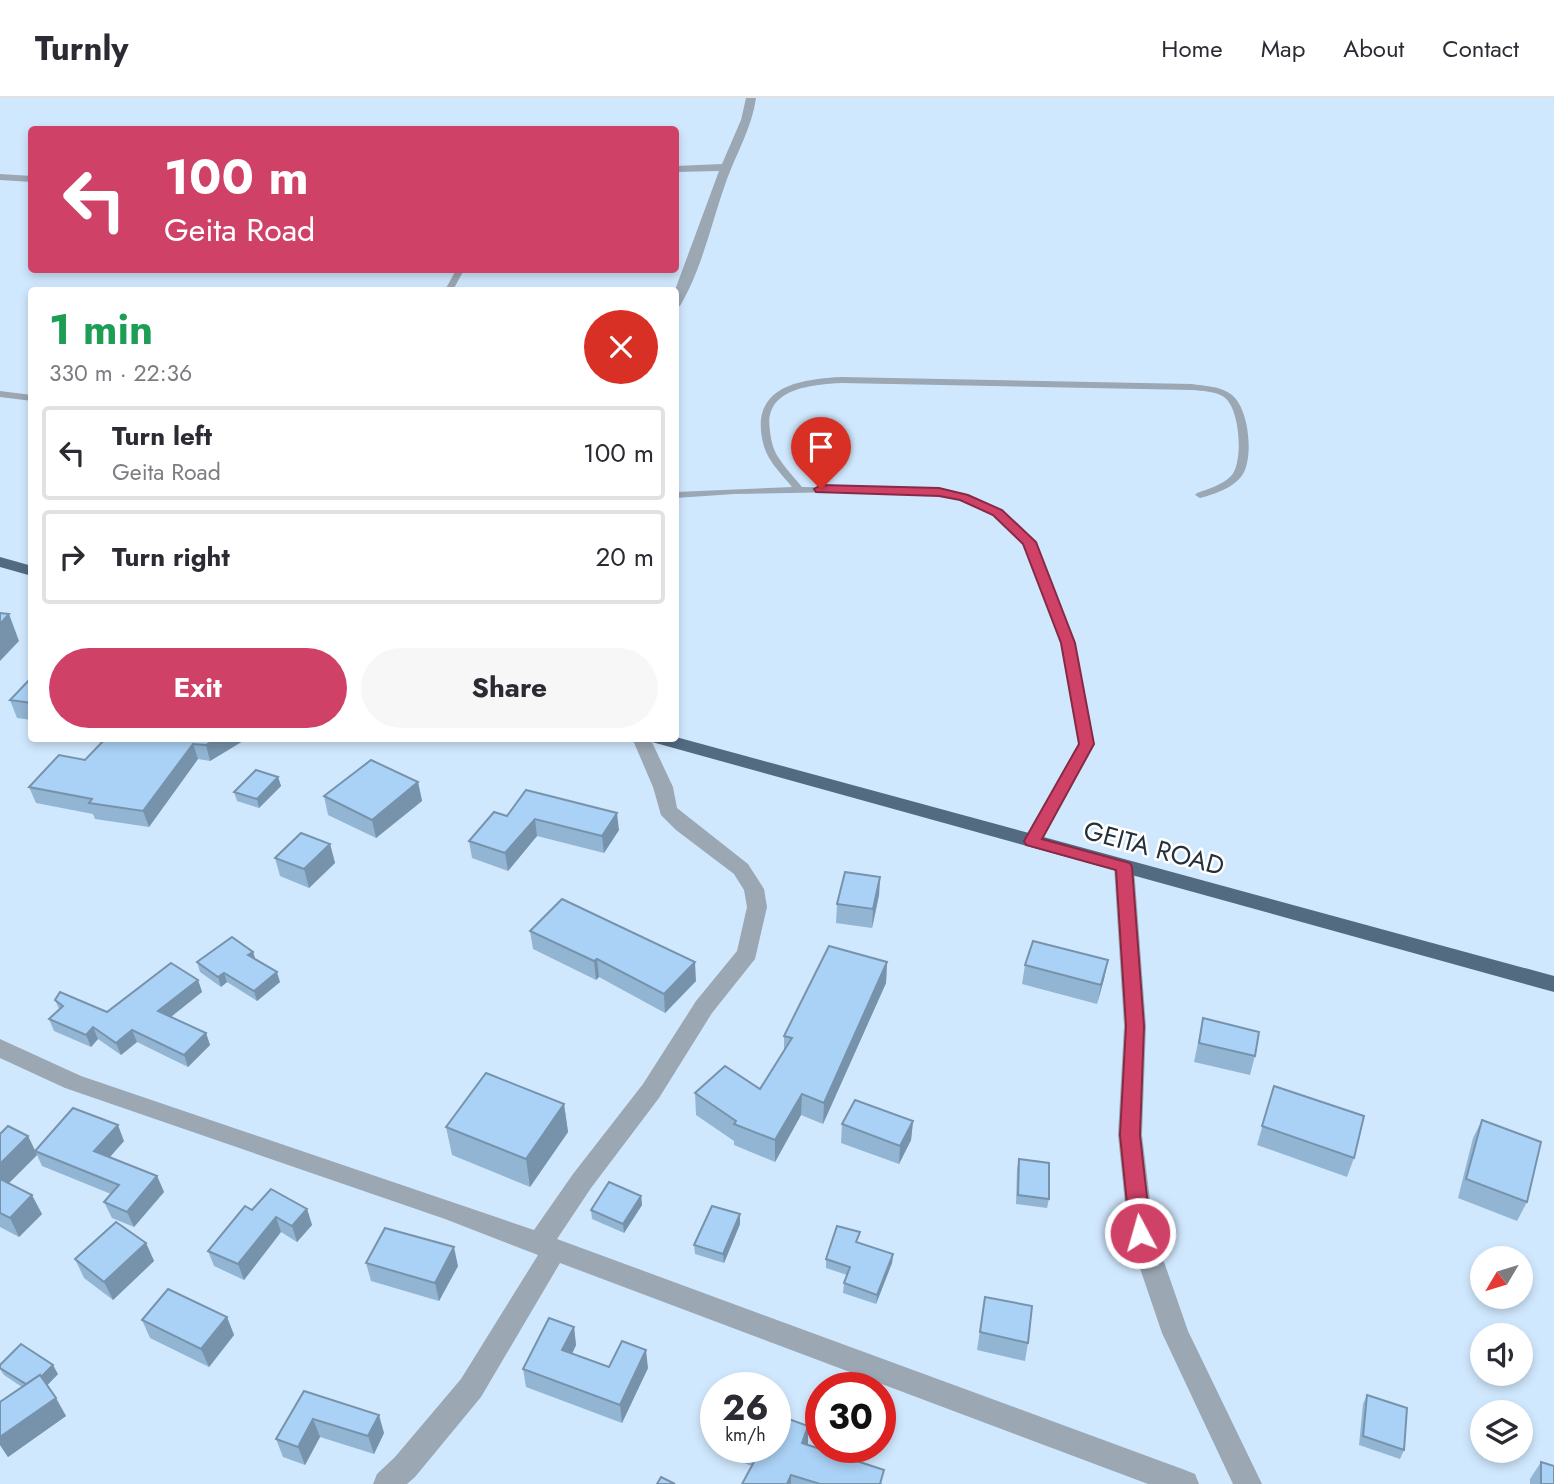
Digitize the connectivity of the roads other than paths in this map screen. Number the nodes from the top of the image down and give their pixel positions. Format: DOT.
graph roads {
  1 [pos="751,98"];
  2 [pos="727,167"];
  3 [pos="679,169"];
  4 [pos="0,177"];
  5 [pos="28,179"];
  6 [pos="679,297"];
  7 [pos="0,394"];
  8 [pos="28,398"];
  9 [pos="799,489"];
  10 [pos="679,495"];
  11 [pos="1200,495"];
  12 [pos="0,562"];
  13 [pos="28,570"];
  14 [pos="643,742"];
  15 [pos="673,742"];
  16 [pos="1032,841"];
  17 [pos="1124,867"];
  18 [pos="1554,984"];
  19 [pos="0,1048"];
  20 [pos="547,1246"];
  21 [pos="387,1484"];
  22 [pos="1185,1484"];
  23 [pos="1248,1484"];
  1 -- 2 [label="street"];
  2 -- 3 [label="street"];
  2 -- 6 [label="street"];
  4 -- 5 [label="street"];
  7 -- 8 [label="lane"];
  9 -- 10 [label="lane"];
  9 -- 11 [label="lane"];
  9 -- 16 [label="lane"];
  12 -- 13 [label="highway"];
  14 -- 20 [label="street"];
  15 -- 16 [label="highway, GEITA ROAD"];
  16 -- 17 [label="highway, GEITA ROAD"];
  17 -- 18 [label="highway, GEITA ROAD"];
  17 -- 23 [label="street"];
  19 -- 20 [label="street"];
  20 -- 21 [label="street"];
  20 -- 22 [label="street"];
}
